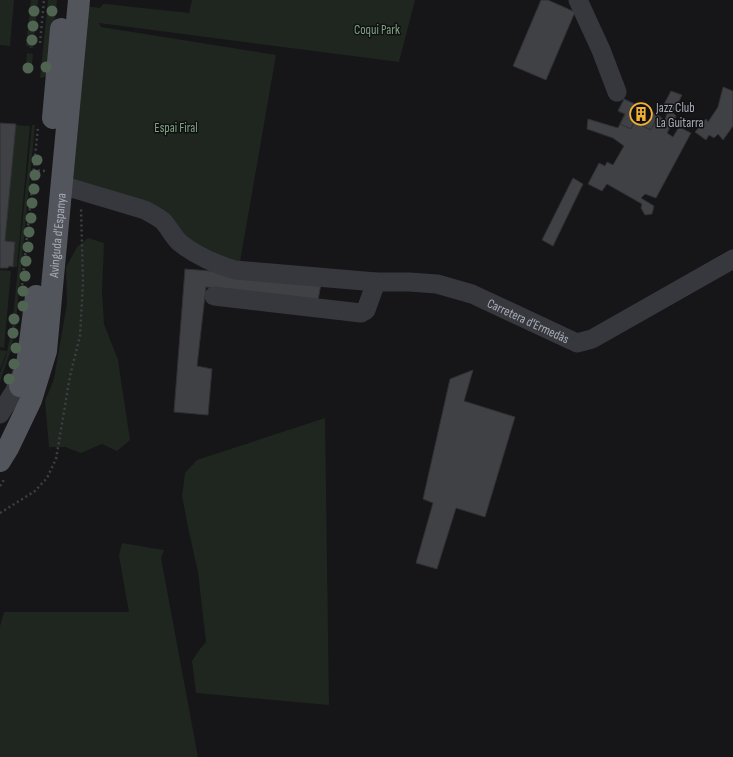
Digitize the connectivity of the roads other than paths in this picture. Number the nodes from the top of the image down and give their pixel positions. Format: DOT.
graph roads {
  1 [pos="578,0"];
  2 [pos="75,1"];
  3 [pos="617,92"];
  4 [pos="61,186"];
  5 [pos="733,259"];
  6 [pos="376,282"];
  7 [pos="214,296"];
  8 [pos="28,354"];
  9 [pos="0,414"];
  10 [pos="0,431"];
  11 [pos="0,461"];
  1 -- 3 [label="street"];
  2 -- 4 [label="main road, Avinguda d'Espanya"];
  2 -- 8 [label="main road, Avinguda d'Espanya"];
  4 -- 6 [label="street, Carretera d'Ermedàs"];
  4 -- 11 [label="main road, Avinguda d'Espanya"];
  5 -- 6 [label="street, Carretera d'Ermedàs"];
  6 -- 7 [label="street"];
  8 -- 9 [label="street"];
  8 -- 10 [label="main road, Avinguda d'Espanya"];
}
